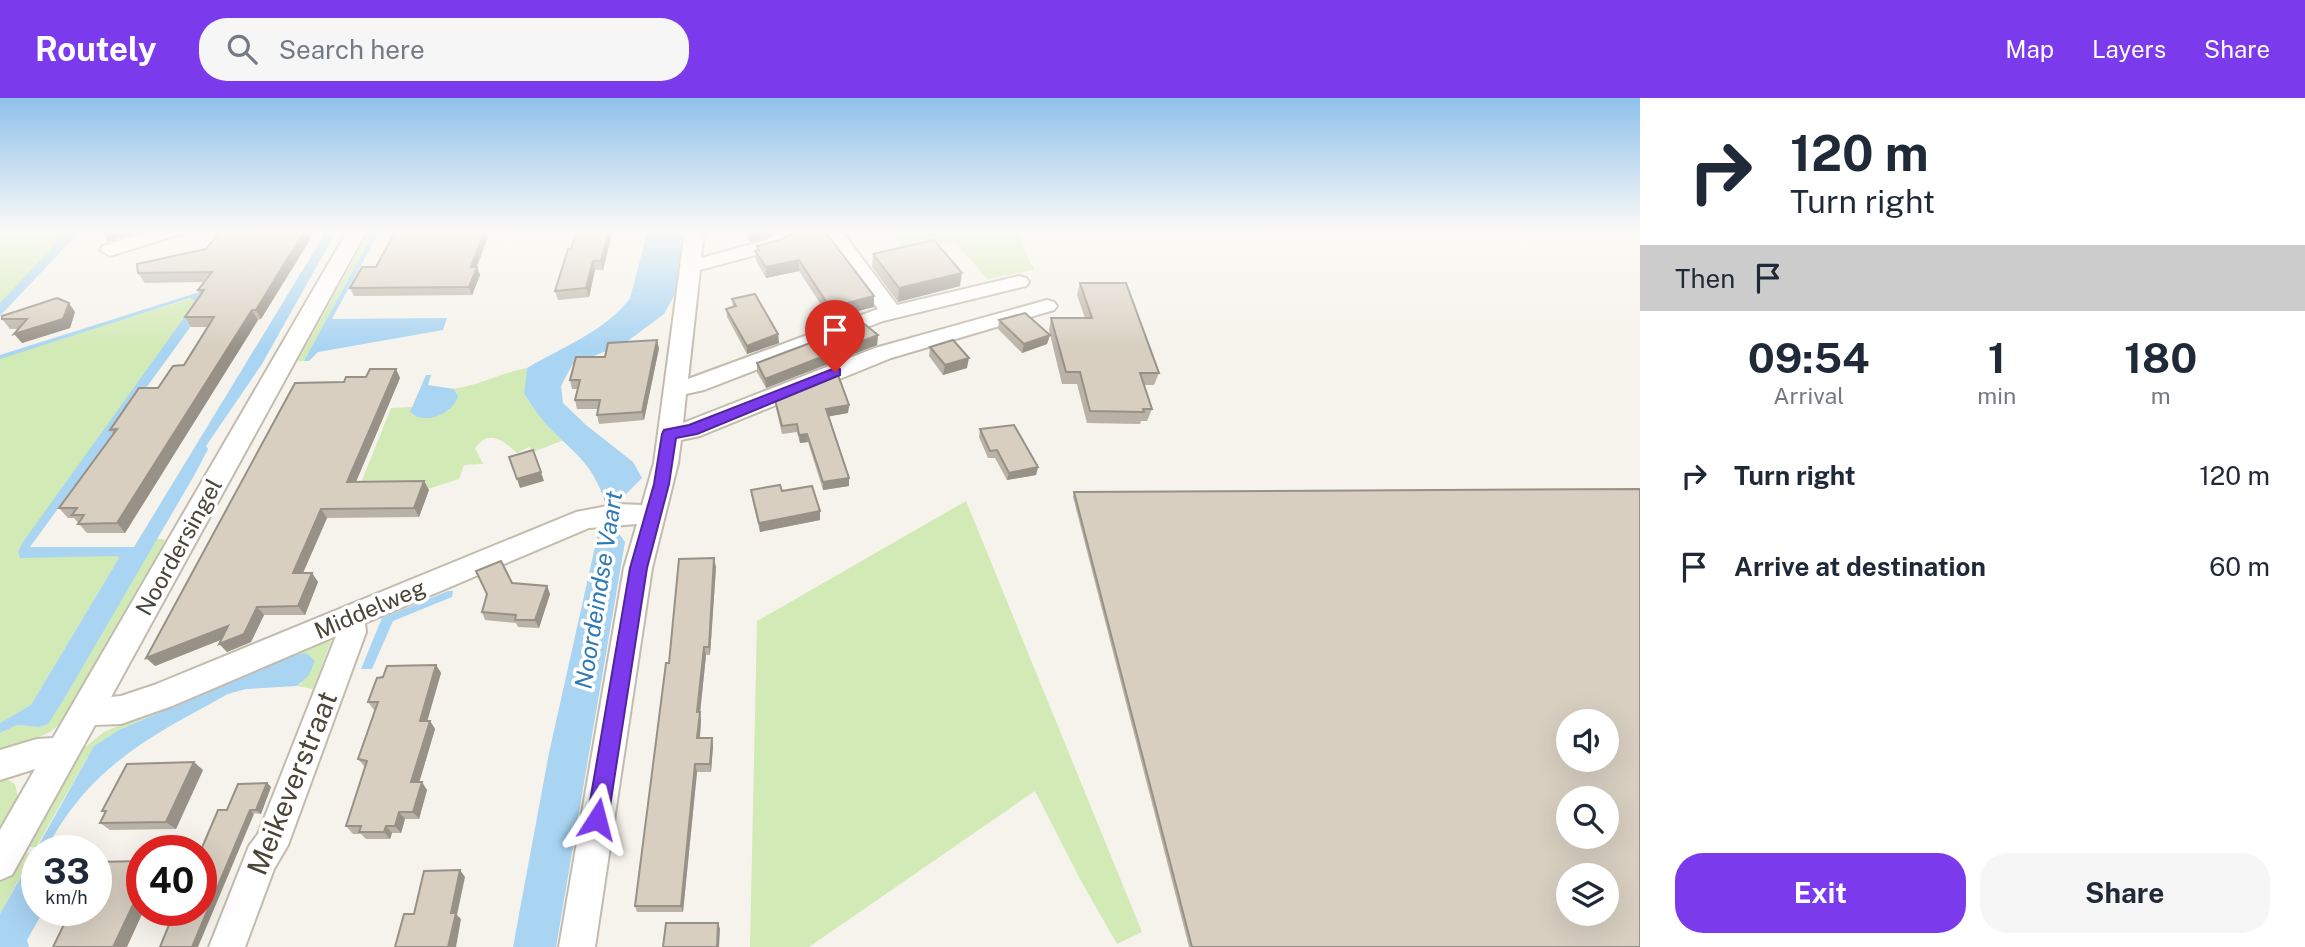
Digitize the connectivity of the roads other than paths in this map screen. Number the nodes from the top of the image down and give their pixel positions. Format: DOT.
graph roads {
  1 [pos="336,270"];
  2 [pos="690,270"];
  3 [pos="860,270"];
  4 [pos="1019,282"];
  5 [pos="1047,306"];
  6 [pos="892,313"];
  7 [pos="675,388"];
  8 [pos="669,434"];
  9 [pos="653,515"];
  10 [pos="350,618"];
  11 [pos="88,711"];
  12 [pos="63,752"];
  13 [pos="0,765"];
  14 [pos="0,863"];
  15 [pos="227,947"];
  16 [pos="576,947"];
  1 -- 11 [label="street, Noordersingel"];
  2 -- 7 [label="street"];
  3 -- 6 [label="street"];
  4 -- 6 [label="street"];
  5 -- 8 [label="street"];
  6 -- 7 [label="street"];
  7 -- 8 [label="street"];
  8 -- 9 [label="street"];
  9 -- 10 [label="street, Middelweg"];
  9 -- 16 [label="street"];
  10 -- 11 [label="street, Middelweg"];
  10 -- 15 [label="street, Meikeverstraat"];
  11 -- 12 [label="street, Noordersingel"];
  12 -- 13 [label="street"];
  12 -- 14 [label="street, Noordersingel"];
}
